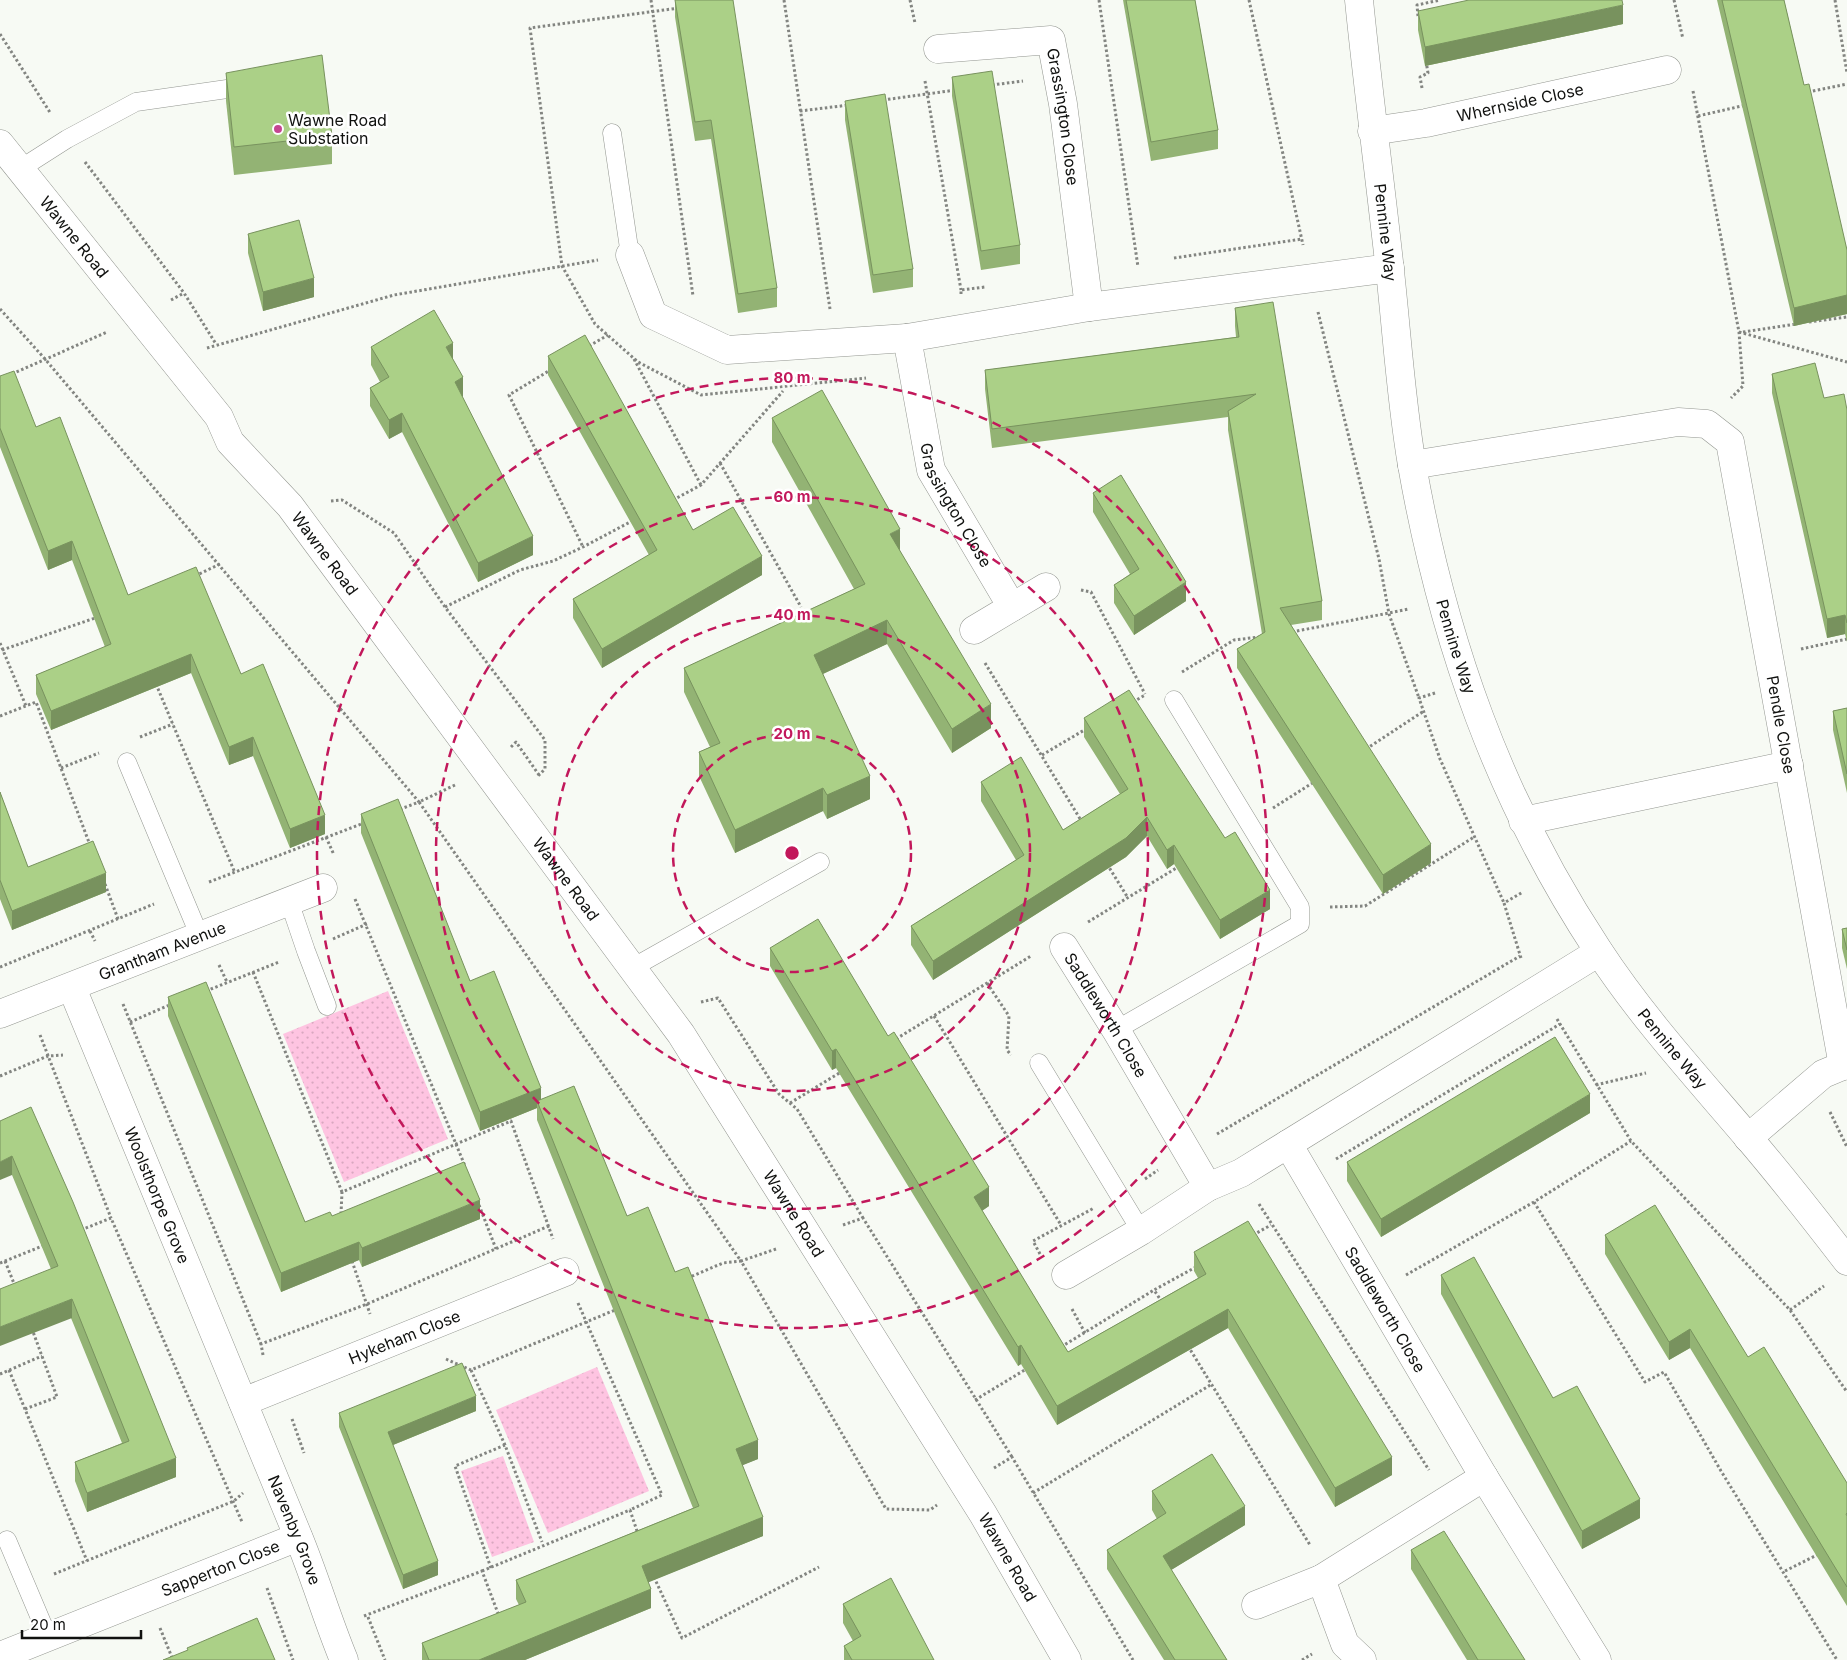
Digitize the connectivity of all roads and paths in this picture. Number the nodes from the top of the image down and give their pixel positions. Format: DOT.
graph roads {
  1 [pos="651,0"];
  2 [pos="784,0"];
  3 [pos="910,0"];
  4 [pos="1099,0"];
  5 [pos="1359,0"];
  6 [pos="1440,0"];
  7 [pos="1674,0"];
  8 [pos="1835,0"];
  9 [pos="1420,25"];
  10 [pos="915,28"];
  11 [pos="0,34"];
  12 [pos="1684,46"];
  13 [pos="938,49"];
  14 [pos="1425,54"];
  15 [pos="1667,70"];
  16 [pos="1847,73"];
  17 [pos="924,76"];
  18 [pos="1058,76"];
  19 [pos="263,83"];
  20 [pos="1847,84"];
  21 [pos="983,86"];
  22 [pos="1692,88"];
  23 [pos="964,89"];
  24 [pos="927,94"];
  25 [pos="1800,94"];
  26 [pos="878,101"];
  27 [pos="859,103"];
  28 [pos="1754,104"];
  29 [pos="800,111"];
  30 [pos="1698,116"];
  31 [pos="1426,123"];
  32 [pos="1372,131"];
  33 [pos="612,134"];
  34 [pos="67,139"];
  35 [pos="0,144"];
  36 [pos="20,169"];
  37 [pos="630,255"];
  38 [pos="1390,268"];
  39 [pos="961,290"];
  40 [pos="1143,300"];
  41 [pos="1089,307"];
  42 [pos="0,309"];
  43 [pos="1847,317"];
  44 [pos="1808,323"];
  45 [pos="1798,324"];
  46 [pos="1739,332"];
  47 [pos="608,335"];
  48 [pos="698,336"];
  49 [pos="907,338"];
  50 [pos="835,342"];
  51 [pos="216,344"];
  52 [pos="583,350"];
  53 [pos="632,356"];
  54 [pos="45,359"];
  55 [pos="1847,362"];
  56 [pos="175,363"];
  57 [pos="558,365"];
  58 [pos="9,375"];
  59 [pos="783,391"];
  60 [pos="1706,424"];
  61 [pos="720,463"];
  62 [pos="1412,465"];
  63 [pos="701,485"];
  64 [pos="667,503"];
  65 [pos="290,506"];
  66 [pos="634,520"];
  67 [pos="583,547"];
  68 [pos="220,564"];
  69 [pos="194,576"];
  70 [pos="1046,587"];
  71 [pos="1441,602"];
  72 [pos="801,607"];
  73 [pos="445,608"];
  74 [pos="1012,608"];
  75 [pos="1389,614"];
  76 [pos="99,617"];
  77 [pos="974,630"];
  78 [pos="1291,632"];
  79 [pos="1262,637"];
  80 [pos="1847,639"];
  81 [pos="0,643"];
  82 [pos="2,650"];
  83 [pos="1770,656"];
  84 [pos="1179,674"];
  85 [pos="154,678"];
  86 [pos="1466,685"];
  87 [pos="1150,692"];
  88 [pos="1145,695"];
  89 [pos="1419,698"];
  90 [pos="1174,700"];
  91 [pos="1128,705"];
  92 [pos="26,706"];
  93 [pos="1424,711"];
  94 [pos="0,716"];
  95 [pos="1093,725"];
  96 [pos="1358,754"];
  97 [pos="1042,755"];
  98 [pos="127,762"];
  99 [pos="1789,765"];
  100 [pos="486,769"];
  101 [pos="1316,781"];
  102 [pos="419,802"];
  103 [pos="512,805"];
  104 [pos="1523,821"];
  105 [pos="1250,824"];
  106 [pos="1087,830"];
  107 [pos="326,838"];
  108 [pos="1474,838"];
  109 [pos="91,848"];
  110 [pos="1102,856"];
  111 [pos="820,862"];
  112 [pos="1184,863"];
  113 [pos="338,864"];
  114 [pos="235,872"];
  115 [pos="102,874"];
  116 [pos="1552,876"];
  117 [pos="323,888"];
  118 [pos="355,898"];
  119 [pos="1128,898"];
  120 [pos="289,901"];
  121 [pos="1504,903"];
  122 [pos="1300,907"];
  123 [pos="118,919"];
  124 [pos="367,924"];
  125 [pos="90,931"];
  126 [pos="200,937"];
  127 [pos="1061,941"];
  128 [pos="306,951"];
  129 [pos="1598,952"];
  130 [pos="1520,956"];
  131 [pos="10,963"];
  132 [pos="632,968"];
  133 [pos="110,972"];
  134 [pos="253,972"];
  135 [pos="987,983"];
  136 [pos="1540,986"];
  137 [pos="72,988"];
  138 [pos="199,993"];
  139 [pos="180,1001"];
  140 [pos="27,1004"];
  141 [pos="328,1006"];
  142 [pos="662,1009"];
  143 [pos="0,1014"];
  144 [pos="934,1016"];
  145 [pos="130,1022"];
  146 [pos="1561,1023"];
  147 [pos="1116,1030"];
  148 [pos="892,1042"];
  149 [pos="96,1047"];
  150 [pos="48,1056"];
  151 [pos="1039,1063"];
  152 [pos="1685,1065"];
  153 [pos="1845,1065"];
  154 [pos="850,1067"];
  155 [pos="0,1076"];
  156 [pos="1596,1085"];
  157 [pos="790,1103"];
  158 [pos="1828,1107"];
  159 [pos="1748,1138"];
  160 [pos="1631,1141"];
  161 [pos="1288,1144"];
  162 [pos="1847,1147"];
  163 [pos="1187,1152"];
  164 [pos="466,1170"];
  165 [pos="1241,1173"];
  166 [pos="1308,1177"];
  167 [pos="1208,1187"];
  168 [pos="342,1192"];
  169 [pos="1119,1195"];
  170 [pos="476,1197"];
  171 [pos="1534,1202"];
  172 [pos="112,1218"];
  173 [pos="863,1218"];
  174 [pos="1061,1225"];
  175 [pos="1271,1225"];
  176 [pos="549,1226"];
  177 [pos="1142,1231"];
  178 [pos="76,1232"];
  179 [pos="809,1238"];
  180 [pos="1246,1239"];
  181 [pos="1033,1241"];
  182 [pos="49,1243"];
  183 [pos="496,1249"];
  184 [pos="5,1261"];
  185 [pos="741,1261"];
  186 [pos="1204,1262"];
  187 [pos="0,1263"];
  188 [pos="1839,1271"];
  189 [pos="565,1272"];
  190 [pos="1066,1275"];
  191 [pos="686,1279"];
  192 [pos="15,1287"];
  193 [pos="1154,1290"];
  194 [pos="1377,1292"];
  195 [pos="623,1306"];
  196 [pos="1164,1306"];
  197 [pos="1790,1310"];
  198 [pos="29,1321"];
  199 [pos="1183,1337"];
  200 [pos="261,1344"];
  201 [pos="1060,1348"];
  202 [pos="42,1356"];
  203 [pos="445,1358"];
  204 [pos="1034,1364"];
  205 [pos="9,1370"];
  206 [pos="472,1370"];
  207 [pos="0,1374"];
  208 [pos="1212,1384"];
  209 [pos="278,1388"];
  210 [pos="1847,1392"];
  211 [pos="975,1400"];
  212 [pos="243,1402"];
  213 [pos="25,1409"];
  214 [pos="505,1445"];
  215 [pos="1012,1457"];
  216 [pos="1484,1477"];
  217 [pos="272,1478"];
  218 [pos="965,1487"];
  219 [pos="1033,1493"];
  220 [pos="1448,1499"];
  221 [pos="234,1501"];
  222 [pos="298,1537"];
  223 [pos="640,1537"];
  224 [pos="7,1540"];
  225 [pos="542,1542"];
  226 [pos="1313,1551"];
  227 [pos="1820,1554"];
  228 [pos="256,1555"];
  229 [pos="87,1561"];
  230 [pos="819,1567"];
  231 [pos="491,1568"];
  232 [pos="482,1571"];
  233 [pos="1784,1571"];
  234 [pos="652,1572"];
  235 [pos="1321,1579"];
  236 [pos="26,1585"];
  237 [pos="1256,1605"];
  238 [pos="367,1615"];
  239 [pos="502,1622"];
  240 [pos="331,1628"];
  241 [pos="48,1637"];
  242 [pos="3,1655"];
  243 [pos="293,1660"];
  244 [pos="344,1660"];
  245 [pos="385,1660"];
  246 [pos="1067,1660"];
  247 [pos="1133,1660"];
  248 [pos="1362,1660"];
  249 [pos="1597,1660"];
  250 [pos="1837,1660"];
  1 -- 48 [label="path"];
  2 -- 29 [label="path"];
  3 -- 10 [label="path"];
  4 -- 40 [label="path"];
  5 -- 32 [label="street, Pennine Way"];
  6 -- 9 [label="path"];
  7 -- 12 [label="path"];
  8 -- 16 [label="path"];
  11 -- 34 [label="path"];
  13 -- 18 [label="street, Grassington Close"];
  14 -- 31 [label="path"];
  15 -- 31 [label="street, Whernside Close"];
  17 -- 24 [label="path"];
  18 -- 21 [label="path"];
  18 -- 41 [label="street, Grassington Close"];
  19 -- 34 [label="lane"];
  20 -- 25 [label="path"];
  22 -- 30 [label="path"];
  23 -- 24 [label="path"];
  24 -- 26 [label="path"];
  24 -- 39 [label="path"];
  27 -- 29 [label="path"];
  28 -- 30 [label="path"];
  29 -- 50 [label="path"];
  30 -- 46 [label="path"];
  31 -- 32 [label="street, Whernside Close"];
  32 -- 38 [label="street, Pennine Way"];
  33 -- 37 [label="lane"];
  34 -- 36 [label="lane"];
  34 -- 51 [label="path"];
  35 -- 36 [label="street, Wawne Road"];
  36 -- 56 [label="street, Wawne Road"];
  37 -- 48 [label="street"];
  37 -- 51 [label="path"];
  38 -- 40 [label="street"];
  38 -- 62 [label="street, Pennine Way"];
  40 -- 41 [label="street"];
  41 -- 49 [label="street"];
  42 -- 54 [label="path"];
  43 -- 44 [label="path"];
  45 -- 46 [label="path"];
  46 -- 55 [label="path"];
  46 -- 60 [label="path"];
  47 -- 52 [label="path"];
  48 -- 50 [label="street"];
  49 -- 50 [label="street"];
  49 -- 74 [label="street, Grassington Close"];
  51 -- 56 [label="path"];
  53 -- 63 [label="path"];
  54 -- 58 [label="path"];
  54 -- 68 [label="path"];
  56 -- 65 [label="street, Wawne Road"];
  57 -- 67 [label="path"];
  59 -- 61 [label="path"];
  60 -- 62 [label="street"];
  60 -- 83 [label="street, Pendle Close"];
  61 -- 63 [label="path"];
  61 -- 72 [label="path"];
  62 -- 71 [label="street, Pennine Way"];
  63 -- 64 [label="path"];
  65 -- 73 [label="path"];
  65 -- 100 [label="street, Wawne Road"];
  66 -- 67 [label="path"];
  67 -- 73 [label="path"];
  68 -- 69 [label="path"];
  68 -- 102 [label="path"];
  70 -- 74 [label="street"];
  70 -- 88 [label="path"];
  71 -- 75 [label="path"];
  71 -- 86 [label="street, Pennine Way"];
  73 -- 103 [label="path"];
  74 -- 77 [label="street"];
  75 -- 78 [label="path"];
  75 -- 89 [label="path"];
  76 -- 82 [label="path"];
  77 -- 97 [label="path"];
  79 -- 84 [label="path"];
  80 -- 83 [label="path"];
  81 -- 82 [label="path"];
  82 -- 92 [label="path"];
  83 -- 99 [label="street, Pendle Close"];
  85 -- 114 [label="path"];
  86 -- 89 [label="path"];
  86 -- 104 [label="street, Pennine Way"];
  87 -- 88 [label="path"];
  88 -- 91 [label="path"];
  89 -- 93 [label="path"];
  90 -- 105 [label="lane"];
  92 -- 94 [label="path"];
  92 -- 109 [label="path"];
  93 -- 96 [label="path"];
  93 -- 108 [label="path"];
  95 -- 97 [label="path"];
  97 -- 106 [label="path"];
  98 -- 126 [label="lane"];
  99 -- 104 [label="street"];
  99 -- 153 [label="street, Pendle Close"];
  100 -- 102 [label="path"];
  100 -- 103 [label="street, Wawne Road"];
  101 -- 105 [label="path"];
  102 -- 185 [label="path"];
  103 -- 132 [label="street, Wawne Road"];
  104 -- 116 [label="street, Pennine Way"];
  105 -- 122 [label="lane"];
  107 -- 113 [label="path"];
  108 -- 121 [label="path"];
  108 -- 122 [label="path"];
  110 -- 119 [label="path"];
  111 -- 132 [label="lane"];
  112 -- 119 [label="path"];
  115 -- 123 [label="path"];
  116 -- 121 [label="path"];
  116 -- 129 [label="street, Pennine Way"];
  117 -- 120 [label="street, Grantham Avenue"];
  118 -- 124 [label="path"];
  119 -- 127 [label="path"];
  120 -- 126 [label="street, Grantham Avenue"];
  120 -- 128 [label="lane"];
  121 -- 130 [label="path"];
  122 -- 147 [label="lane"];
  124 -- 128 [label="path"];
  124 -- 164 [label="path"];
  125 -- 133 [label="path"];
  126 -- 133 [label="street, Grantham Avenue"];
  127 -- 135 [label="path"];
  127 -- 147 [label="street, Saddleworth Close"];
  128 -- 134 [label="path"];
  128 -- 141 [label="lane"];
  129 -- 136 [label="street"];
  129 -- 152 [label="street, Pennine Way"];
  130 -- 136 [label="path"];
  130 -- 163 [label="path"];
  131 -- 140 [label="path"];
  132 -- 142 [label="street, Wawne Road"];
  133 -- 137 [label="street, Grantham Avenue"];
  133 -- 145 [label="path"];
  134 -- 138 [label="path"];
  134 -- 168 [label="path"];
  135 -- 144 [label="path"];
  135 -- 151 [label="path"];
  136 -- 156 [label="path"];
  136 -- 161 [label="street"];
  137 -- 140 [label="street, Grantham Avenue"];
  137 -- 149 [label="street, Woolsthorpe Grove"];
  139 -- 145 [label="path"];
  140 -- 143 [label="street, Grantham Avenue"];
  140 -- 150 [label="path"];
  142 -- 157 [label="path"];
  142 -- 179 [label="street, Wawne Road"];
  144 -- 148 [label="path"];
  144 -- 174 [label="path"];
  145 -- 149 [label="path"];
  145 -- 200 [label="path"];
  146 -- 166 [label="path"];
  147 -- 163 [label="street, Saddleworth Close"];
  149 -- 150 [label="path"];
  149 -- 212 [label="street, Woolsthorpe Grove"];
  150 -- 155 [label="path"];
  150 -- 172 [label="path"];
  151 -- 169 [label="lane"];
  152 -- 156 [label="path"];
  152 -- 159 [label="street, Pennine Way"];
  153 -- 159 [label="street"];
  154 -- 157 [label="path"];
  156 -- 160 [label="path"];
  157 -- 173 [label="path"];
  158 -- 162 [label="path"];
  159 -- 188 [label="street, Pennine Way"];
  160 -- 171 [label="path"];
  160 -- 197 [label="path"];
  161 -- 165 [label="street"];
  161 -- 166 [label="street, Saddleworth Close"];
  163 -- 167 [label="street, Saddleworth Close"];
  163 -- 169 [label="path"];
  165 -- 167 [label="street"];
  165 -- 175 [label="path"];
  166 -- 194 [label="street, Saddleworth Close"];
  167 -- 177 [label="street"];
  169 -- 174 [label="path"];
  169 -- 177 [label="lane"];
  170 -- 183 [label="path"];
  171 -- 194 [label="path"];
  171 -- 233 [label="path"];
  172 -- 178 [label="path"];
  172 -- 221 [label="path"];
  173 -- 179 [label="path"];
  173 -- 211 [label="path"];
  174 -- 181 [label="path"];
  175 -- 180 [label="path"];
  175 -- 220 [label="path"];
  176 -- 183 [label="path"];
  177 -- 190 [label="street"];
  179 -- 185 [label="path"];
  179 -- 218 [label="street, Wawne Road"];
  182 -- 184 [label="path"];
  183 -- 200 [label="path"];
  184 -- 187 [label="path"];
  184 -- 192 [label="path"];
  185 -- 191 [label="path"];
  185 -- 218 [label="path"];
  186 -- 193 [label="path"];
  188 -- 197 [label="path"];
  189 -- 209 [label="street, Hykeham Close"];
  193 -- 196 [label="path"];
  193 -- 201 [label="path"];
  194 -- 216 [label="street, Saddleworth Close"];
  195 -- 206 [label="path"];
  197 -- 210 [label="path"];
  198 -- 202 [label="path"];
  199 -- 208 [label="path"];
  200 -- 209 [label="path"];
  202 -- 205 [label="path"];
  202 -- 213 [label="path"];
  203 -- 206 [label="path"];
  204 -- 211 [label="path"];
  205 -- 207 [label="path"];
  205 -- 213 [label="path"];
  206 -- 214 [label="path"];
  208 -- 219 [label="path"];
  208 -- 226 [label="path"];
  209 -- 212 [label="street, Hykeham Close"];
  211 -- 215 [label="path"];
  212 -- 217 [label="street, Navenby Grove"];
  213 -- 229 [label="path"];
  214 -- 225 [label="path"];
  214 -- 231 [label="path"];
  215 -- 218 [label="path"];
  215 -- 219 [label="path"];
  216 -- 220 [label="street"];
  216 -- 249 [label="street, Saddleworth Close"];
  217 -- 221 [label="path"];
  217 -- 222 [label="street, Navenby Grove"];
  218 -- 246 [label="street, Wawne Road"];
  219 -- 247 [label="path"];
  220 -- 235 [label="street"];
  221 -- 228 [label="path"];
  221 -- 229 [label="path"];
  222 -- 228 [label="street, Sapperton Close"];
  222 -- 240 [label="street, Navenby Grove"];
  223 -- 231 [label="path"];
  224 -- 236 [label="lane"];
  227 -- 233 [label="path"];
  228 -- 241 [label="street, Sapperton Close"];
  228 -- 243 [label="path"];
  229 -- 236 [label="path"];
  230 -- 234 [label="path"];
  231 -- 232 [label="path"];
  232 -- 238 [label="path"];
  232 -- 239 [label="path"];
  233 -- 250 [label="path"];
  235 -- 237 [label="street"];
  235 -- 248 [label="street"];
  236 -- 241 [label="lane"];
  238 -- 240 [label="path"];
  238 -- 245 [label="path"];
  240 -- 244 [label="street, Navenby Grove"];
  241 -- 242 [label="street, Sapperton Close"];
}
